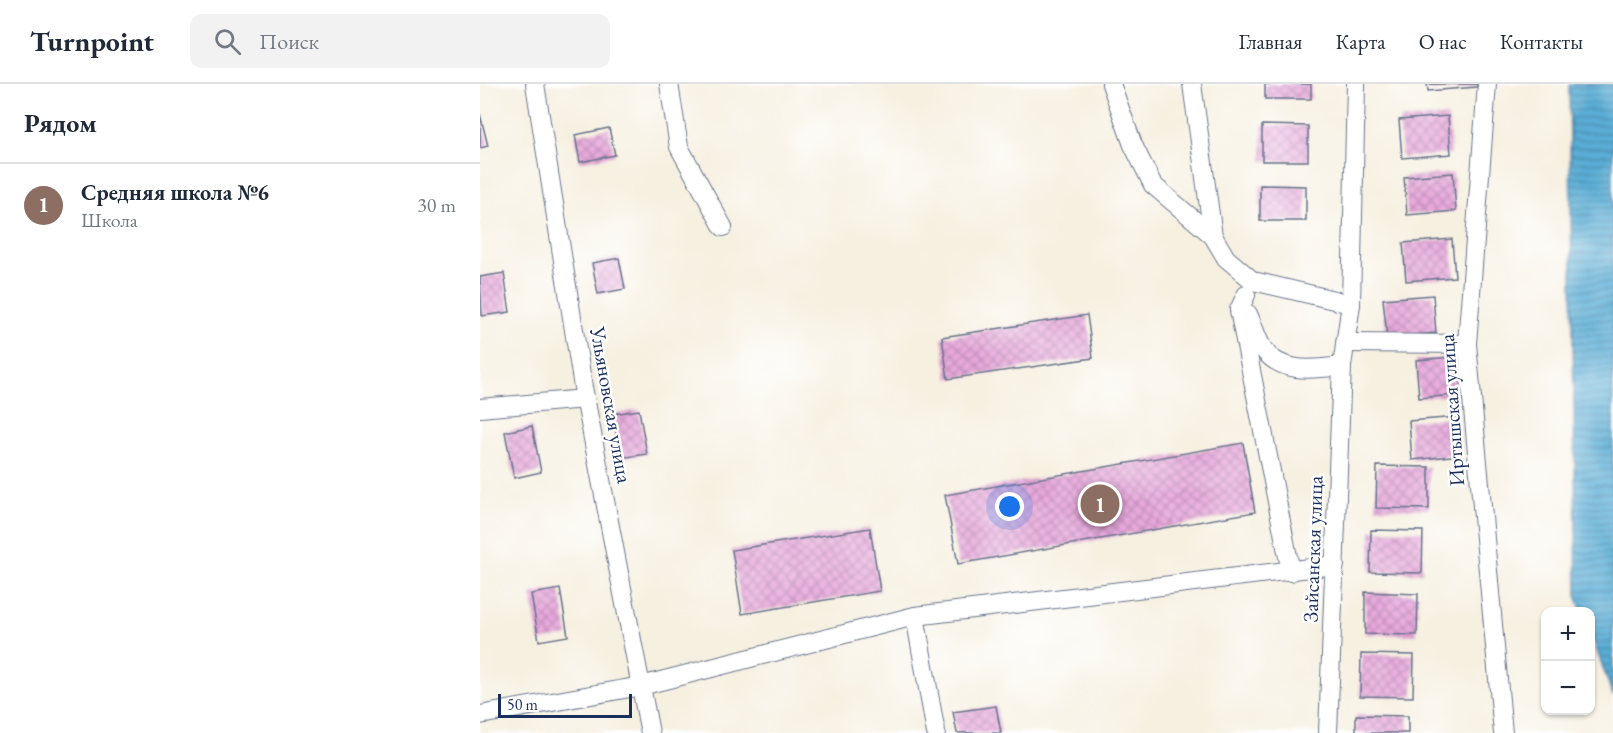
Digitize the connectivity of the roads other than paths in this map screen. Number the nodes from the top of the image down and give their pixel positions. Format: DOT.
graph roads {
  1 [pos="535,84"];
  2 [pos="669,84"];
  3 [pos="1111,84"];
  4 [pos="1192,84"];
  5 [pos="1356,84"];
  6 [pos="1487,84"];
  7 [pos="723,227"];
  8 [pos="1213,236"];
  9 [pos="1250,288"];
  10 [pos="1351,304"];
  11 [pos="1345,343"];
  12 [pos="1467,344"];
  13 [pos="1342,366"];
  14 [pos="585,399"];
  15 [pos="480,408"];
  16 [pos="1335,565"];
  17 [pos="1291,572"];
  18 [pos="915,616"];
  19 [pos="641,686"];
  20 [pos="480,715"];
  21 [pos="650,733"];
  22 [pos="936,733"];
  23 [pos="1328,733"];
  24 [pos="1503,733"];
  1 -- 14 [label="street, Ульяновская улица"];
  2 -- 7 [label="street"];
  3 -- 8 [label="street"];
  4 -- 8 [label="street"];
  5 -- 10 [label="street, Зайсанская улица"];
  6 -- 12 [label="street, Иртышская улица"];
  8 -- 9 [label="street"];
  9 -- 10 [label="street"];
  9 -- 13 [label="street"];
  9 -- 17 [label="street"];
  10 -- 11 [label="street, Зайсанская улица"];
  11 -- 12 [label="street"];
  11 -- 13 [label="street, Зайсанская улица"];
  12 -- 24 [label="street, Иртышская улица"];
  13 -- 16 [label="street, Зайсанская улица"];
  14 -- 15 [label="street"];
  14 -- 19 [label="street, Ульяновская улица"];
  16 -- 17 [label="street"];
  16 -- 23 [label="street, Зайсанская улица"];
  17 -- 18 [label="street"];
  18 -- 19 [label="street"];
  18 -- 22 [label="street"];
  19 -- 20 [label="street"];
  19 -- 21 [label="street, Ульяновская улица"];
}
